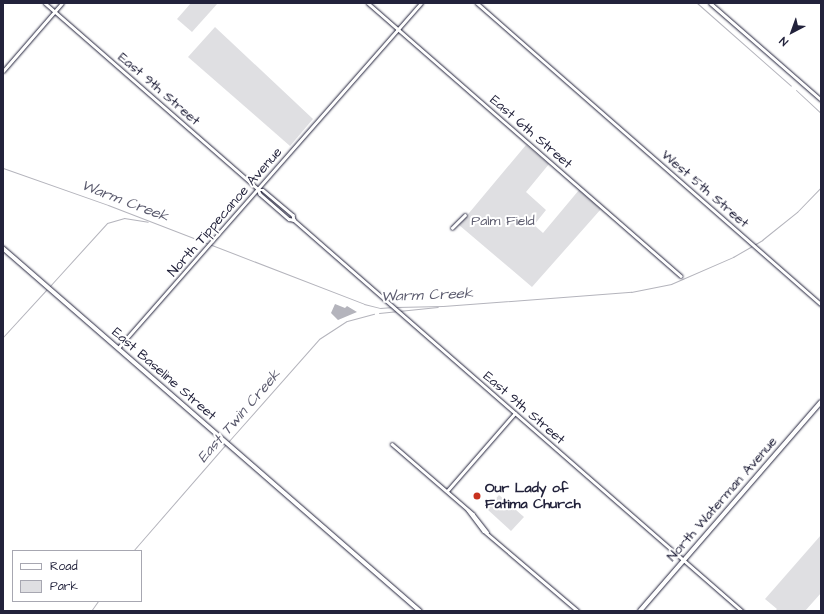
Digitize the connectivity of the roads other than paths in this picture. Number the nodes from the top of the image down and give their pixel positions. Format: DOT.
graph roads {
  1 [pos="45,3"];
  2 [pos="62,3"];
  3 [pos="368,3"];
  4 [pos="421,3"];
  5 [pos="477,3"];
  6 [pos="710,3"];
  7 [pos="54,11"];
  8 [pos="398,30"];
  9 [pos="3,71"];
  10 [pos="821,100"];
  11 [pos="259,190"];
  12 [pos="465,215"];
  13 [pos="294,220"];
  14 [pos="452,228"];
  15 [pos="3,248"];
  16 [pos="681,276"];
  17 [pos="821,304"];
  18 [pos="118,348"];
  19 [pos="821,402"];
  20 [pos="515,413"];
  21 [pos="392,444"];
  22 [pos="447,491"];
  23 [pos="684,560"];
  24 [pos="420,611"];
  25 [pos="578,611"];
  26 [pos="640,611"];
  27 [pos="742,611"];
  1 -- 7 [label="street, East 9th Street"];
  2 -- 7 [label="main road"];
  3 -- 8 [label="street, East 6th Street"];
  4 -- 8 [label="street, North Tippecanoe Avenue"];
  5 -- 17 [label="street, West 5th Street"];
  6 -- 10 [label="main road"];
  7 -- 9 [label="main road"];
  7 -- 11 [label="street, East 9th Street"];
  8 -- 11 [label="street, North Tippecanoe Avenue"];
  8 -- 16 [label="street, East 6th Street"];
  11 -- 13 [label="street, East 9th Street"];
  11 -- 13 [label="street, East 9th Street"];
  11 -- 18 [label="street, North Tippecanoe Avenue"];
  12 -- 14 [label="street"];
  13 -- 20 [label="street, East 9th Street"];
  15 -- 18 [label="main road, East Baseline Street"];
  18 -- 24 [label="main road, East Baseline Street"];
  19 -- 23 [label="main road, North Waterman Avenue"];
  20 -- 22 [label="street"];
  20 -- 23 [label="street, East 9th Street"];
  21 -- 22 [label="street"];
  22 -- 25 [label="street"];
  23 -- 26 [label="main road, North Waterman Avenue"];
  23 -- 27 [label="street, East 9th Street"];
}
